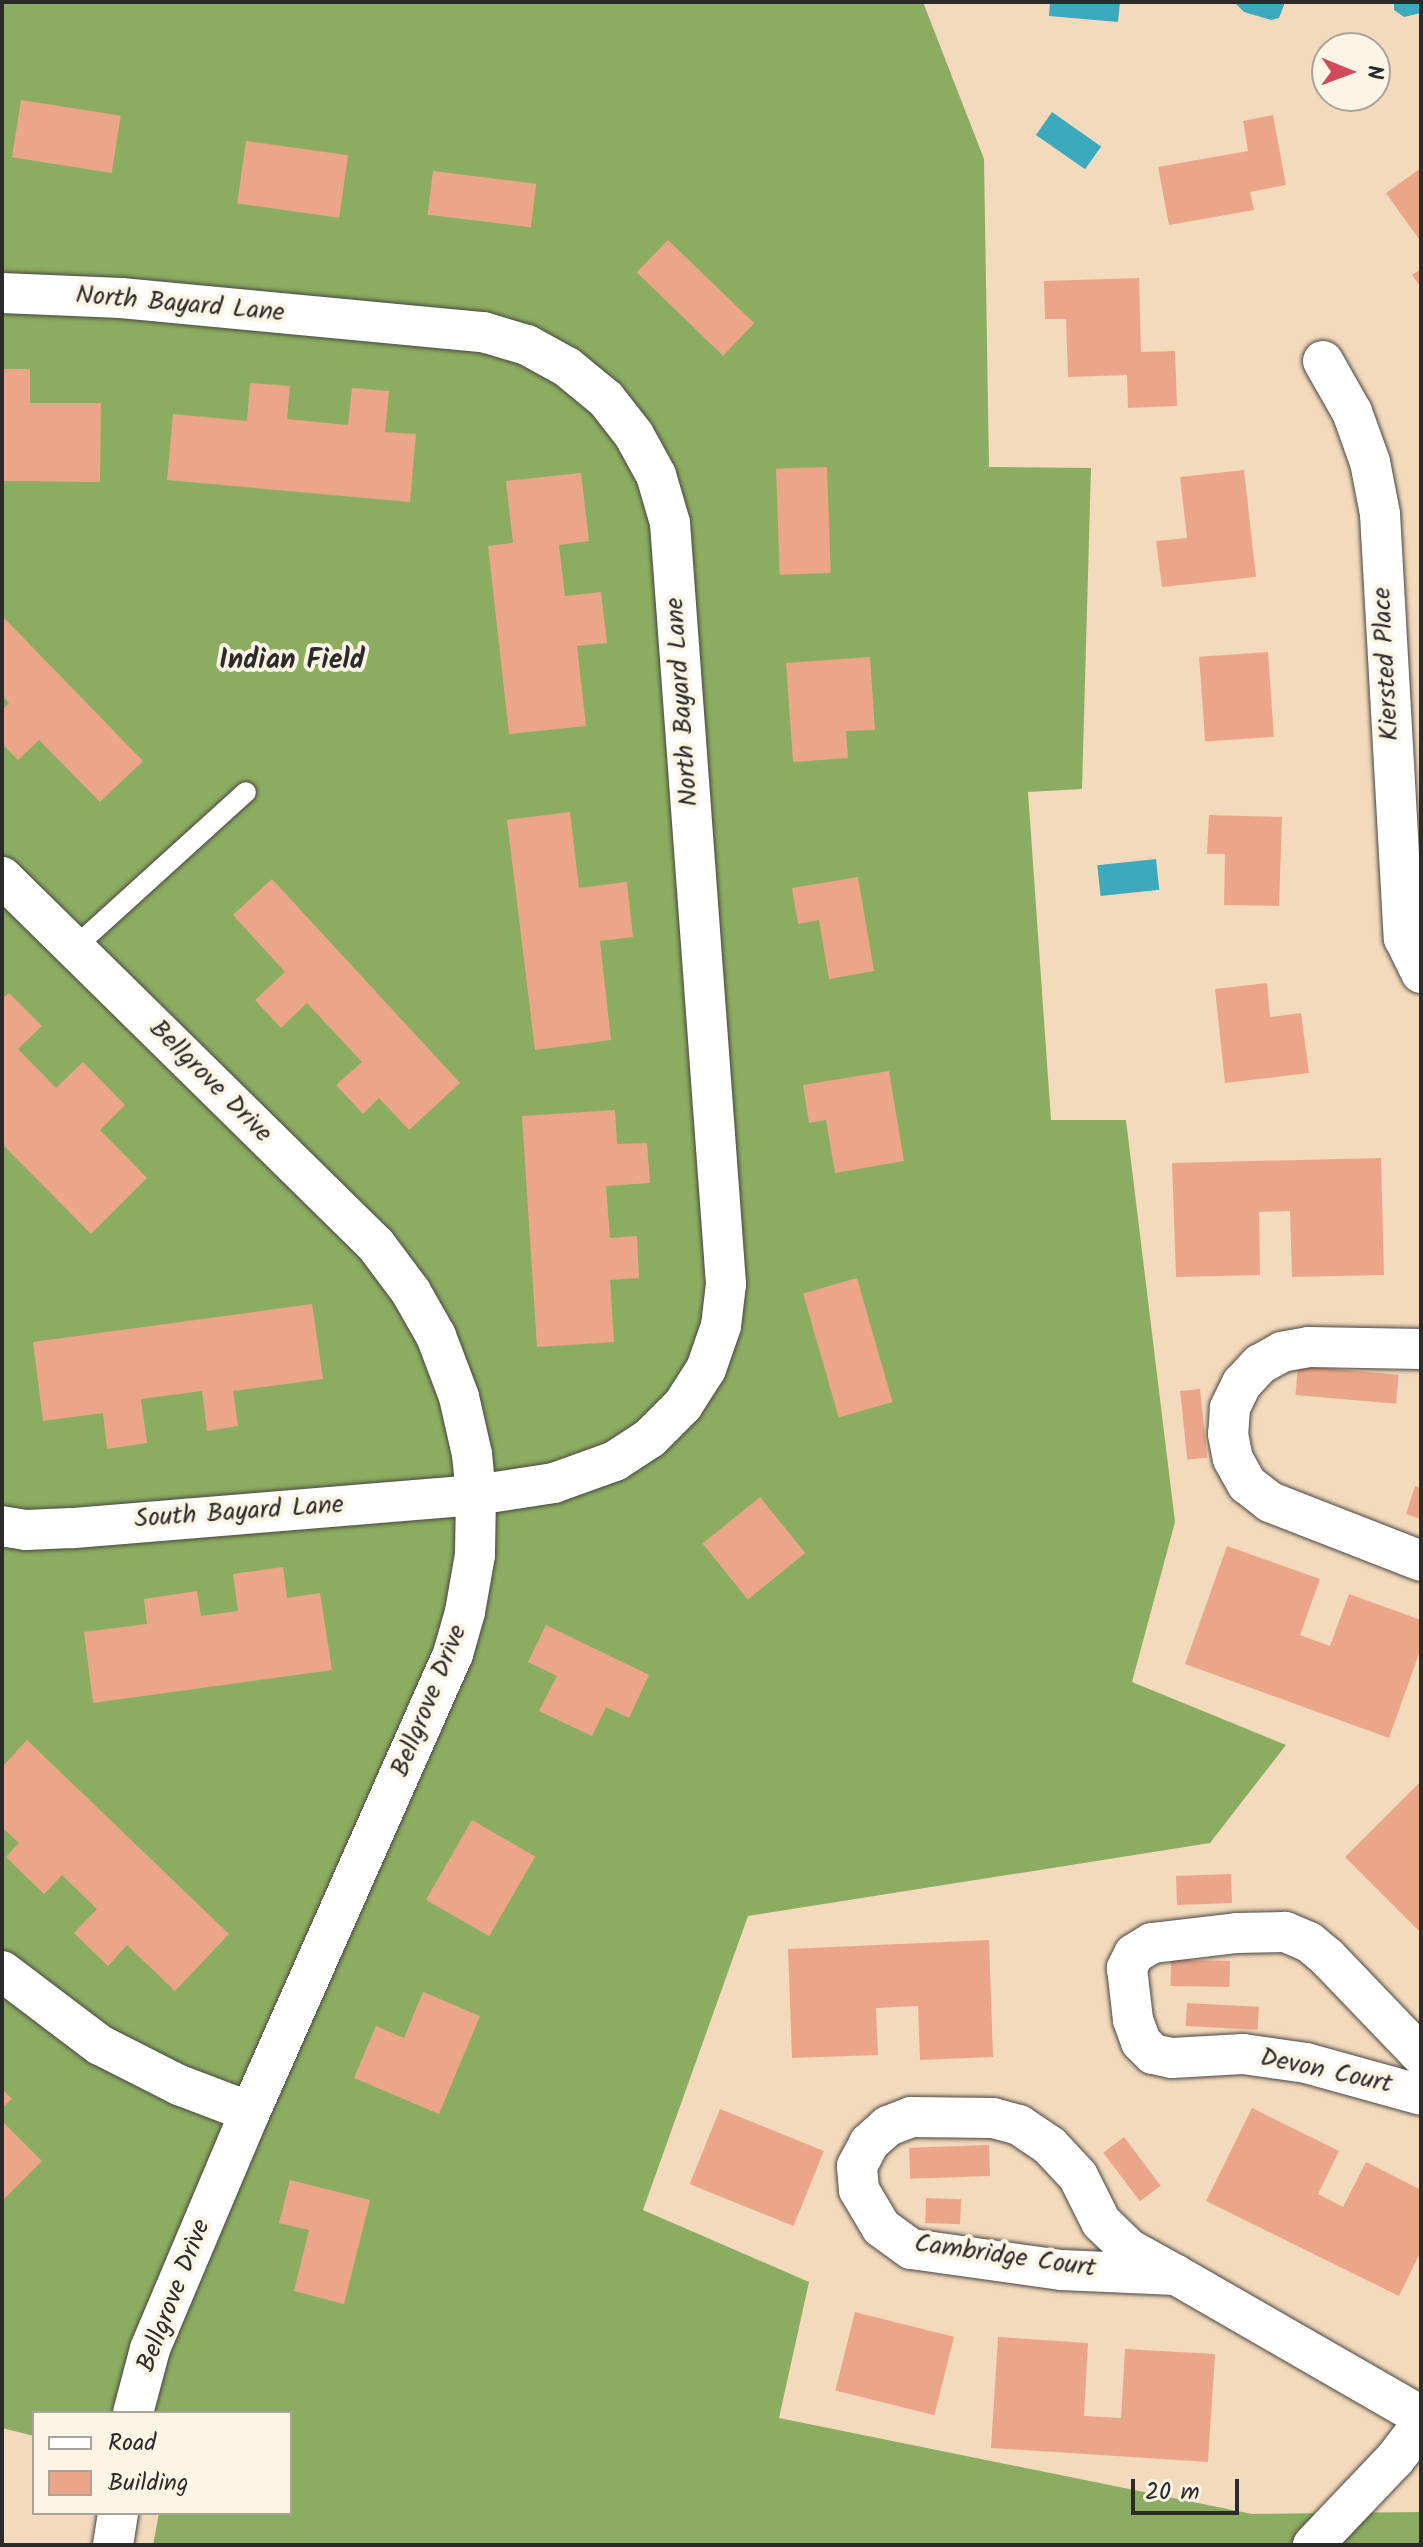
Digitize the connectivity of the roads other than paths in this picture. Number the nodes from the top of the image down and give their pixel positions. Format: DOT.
graph roads {
  1 [pos="2,293"];
  2 [pos="1323,361"];
  3 [pos="1405,728"];
  4 [pos="246,792"];
  5 [pos="2,877"];
  6 [pos="74,948"];
  7 [pos="1421,973"];
  8 [pos="1421,1349"];
  9 [pos="476,1495"];
  10 [pos="2,1526"];
  11 [pos="1421,1561"];
  12 [pos="2,1971"];
  13 [pos="1421,2055"];
  14 [pos="1421,2095"];
  15 [pos="250,2112"];
  16 [pos="1176,2275"];
  17 [pos="134,2411"];
  18 [pos="1421,2416"];
  19 [pos="1421,2425"];
  20 [pos="118,2515"];
  21 [pos="113,2545"];
  22 [pos="1313,2545"];
  1 -- 9 [label="street, North Bayard Lane"];
  2 -- 3 [label="street, Kiersted Place"];
  3 -- 7 [label="street, Kiersted Place"];
  4 -- 6 [label="lane"];
  5 -- 6 [label="street, Bellgrove Drive"];
  6 -- 9 [label="street, Bellgrove Drive"];
  8 -- 11 [label="street"];
  9 -- 10 [label="street, South Bayard Lane"];
  9 -- 15 [label="street, Bellgrove Drive"];
  12 -- 15 [label="street"];
  13 -- 14 [label="street, Devon Court"];
  15 -- 17 [label="street, Bellgrove Drive"];
  16 -- 16 [label="street, Cambridge Court"];
  16 -- 18 [label="street, Cambridge Court"];
  19 -- 22 [label="street"];
  20 -- 21 [label="street"];
}
